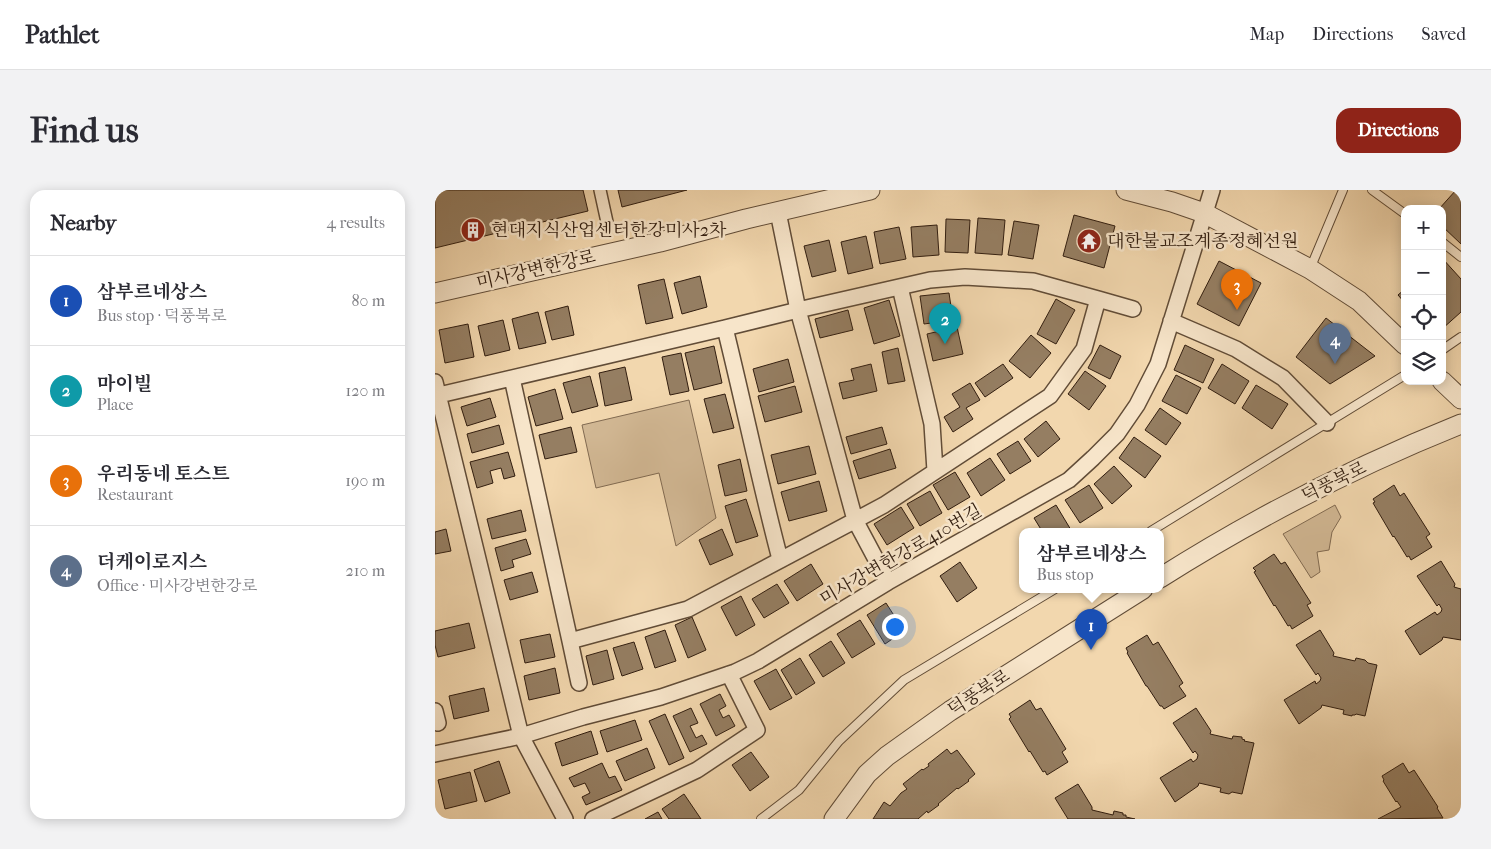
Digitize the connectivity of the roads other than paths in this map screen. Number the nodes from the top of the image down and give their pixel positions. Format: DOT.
graph roads {
  1 [pos="600,190"];
  2 [pos="870,190"];
  3 [pos="1127,190"];
  4 [pos="1212,190"];
  5 [pos="1343,190"];
  6 [pos="1371,190"];
  7 [pos="1401,211"];
  8 [pos="778,212"];
  9 [pos="1204,213"];
  10 [pos="607,222"];
  11 [pos="1446,245"];
  12 [pos="1461,257"];
  13 [pos="1310,269"];
  14 [pos="900,287"];
  15 [pos="435,293"];
  16 [pos="1098,298"];
  17 [pos="1133,309"];
  18 [pos="798,310"];
  19 [pos="1171,321"];
  20 [pos="725,328"];
  21 [pos="1461,337"];
  22 [pos="1401,340"];
  23 [pos="1446,347"];
  24 [pos="1401,377"];
  25 [pos="511,378"];
  26 [pos="1446,385"];
  27 [pos="436,391"];
  28 [pos="1461,399"];
  29 [pos="1327,423"];
  30 [pos="1461,424"];
  31 [pos="935,471"];
  32 [pos="855,520"];
  33 [pos="1156,528"];
  34 [pos="781,560"];
  35 [pos="1164,576"];
  36 [pos="888,582"];
  37 [pos="1048,593"];
  38 [pos="1137,593"];
  39 [pos="570,641"];
  40 [pos="729,674"];
  41 [pos="579,683"];
  42 [pos="521,736"];
  43 [pos="435,754"];
  44 [pos="565,819"];
  45 [pos="593,819"];
  46 [pos="761,819"];
  47 [pos="833,819"];
  1 -- 10 [label="street"];
  2 -- 8 [label="street, 미사강변한강로"];
  3 -- 9 [label="street"];
  4 -- 9 [label="street, 미사강변한강로410번길"];
  5 -- 13 [label="lane"];
  6 -- 7 [label="lane"];
  8 -- 15 [label="street, 미사강변한강로"];
  8 -- 18 [label="street"];
  9 -- 13 [label="street"];
  9 -- 19 [label="street, 미사강변한강로410번길"];
  11 -- 12 [label="lane"];
  13 -- 22 [label="street"];
  14 -- 16 [label="street"];
  14 -- 18 [label="street"];
  14 -- 31 [label="street"];
  16 -- 17 [label="street"];
  16 -- 31 [label="street"];
  18 -- 20 [label="street"];
  18 -- 32 [label="street"];
  19 -- 29 [label="street"];
  19 -- 36 [label="street, 미사강변한강로410번길"];
  20 -- 25 [label="street"];
  20 -- 34 [label="street"];
  21 -- 23 [label="lane"];
  24 -- 29 [label="lane"];
  25 -- 27 [label="street"];
  25 -- 39 [label="street"];
  26 -- 28 [label="street"];
  27 -- 42 [label="street"];
  29 -- 33 [label="lane"];
  30 -- 35 [label="street, 덕풍북로"];
  31 -- 32 [label="street"];
  32 -- 34 [label="street"];
  32 -- 36 [label="street"];
  34 -- 39 [label="street"];
  36 -- 40 [label="street, 미사강변한강로410번길"];
  37 -- 46 [label="lane"];
  38 -- 47 [label="street, 덕풍북로"];
  39 -- 41 [label="street"];
  40 -- 42 [label="street, 미사강변한강로410번길"];
  40 -- 45 [label="street"];
  42 -- 43 [label="street, 미사강변한강로410번길"];
  42 -- 44 [label="street"];
}
